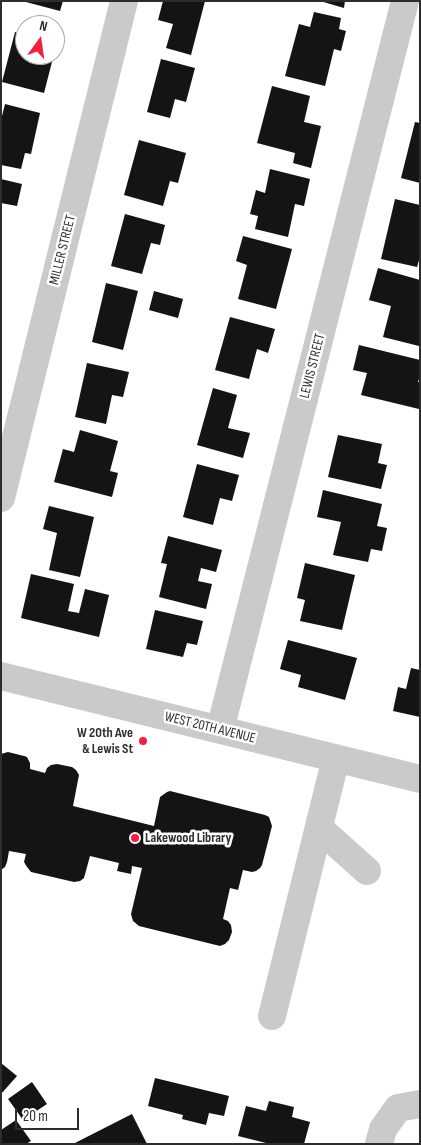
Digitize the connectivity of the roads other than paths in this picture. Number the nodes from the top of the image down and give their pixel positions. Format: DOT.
graph roads {
  1 [pos="124,1"];
  2 [pos="405,1"];
  3 [pos="1,498"];
  4 [pos="1,676"];
  5 [pos="220,730"];
  6 [pos="336,758"];
  7 [pos="420,779"];
  8 [pos="319,828"];
  9 [pos="367,871"];
  10 [pos="272,1016"];
  11 [pos="409,1106"];
  12 [pos="379,1144"];
  1 -- 3 [label="street, MILLER STREET"];
  2 -- 5 [label="street, LEWIS STREET"];
  4 -- 5 [label="street, WEST 20TH AVENUE"];
  5 -- 6 [label="street, WEST 20TH AVENUE"];
  6 -- 7 [label="street, WEST 20TH AVENUE"];
  6 -- 8 [label="street"];
  8 -- 9 [label="street"];
  8 -- 10 [label="street"];
  11 -- 12 [label="street"];
}
